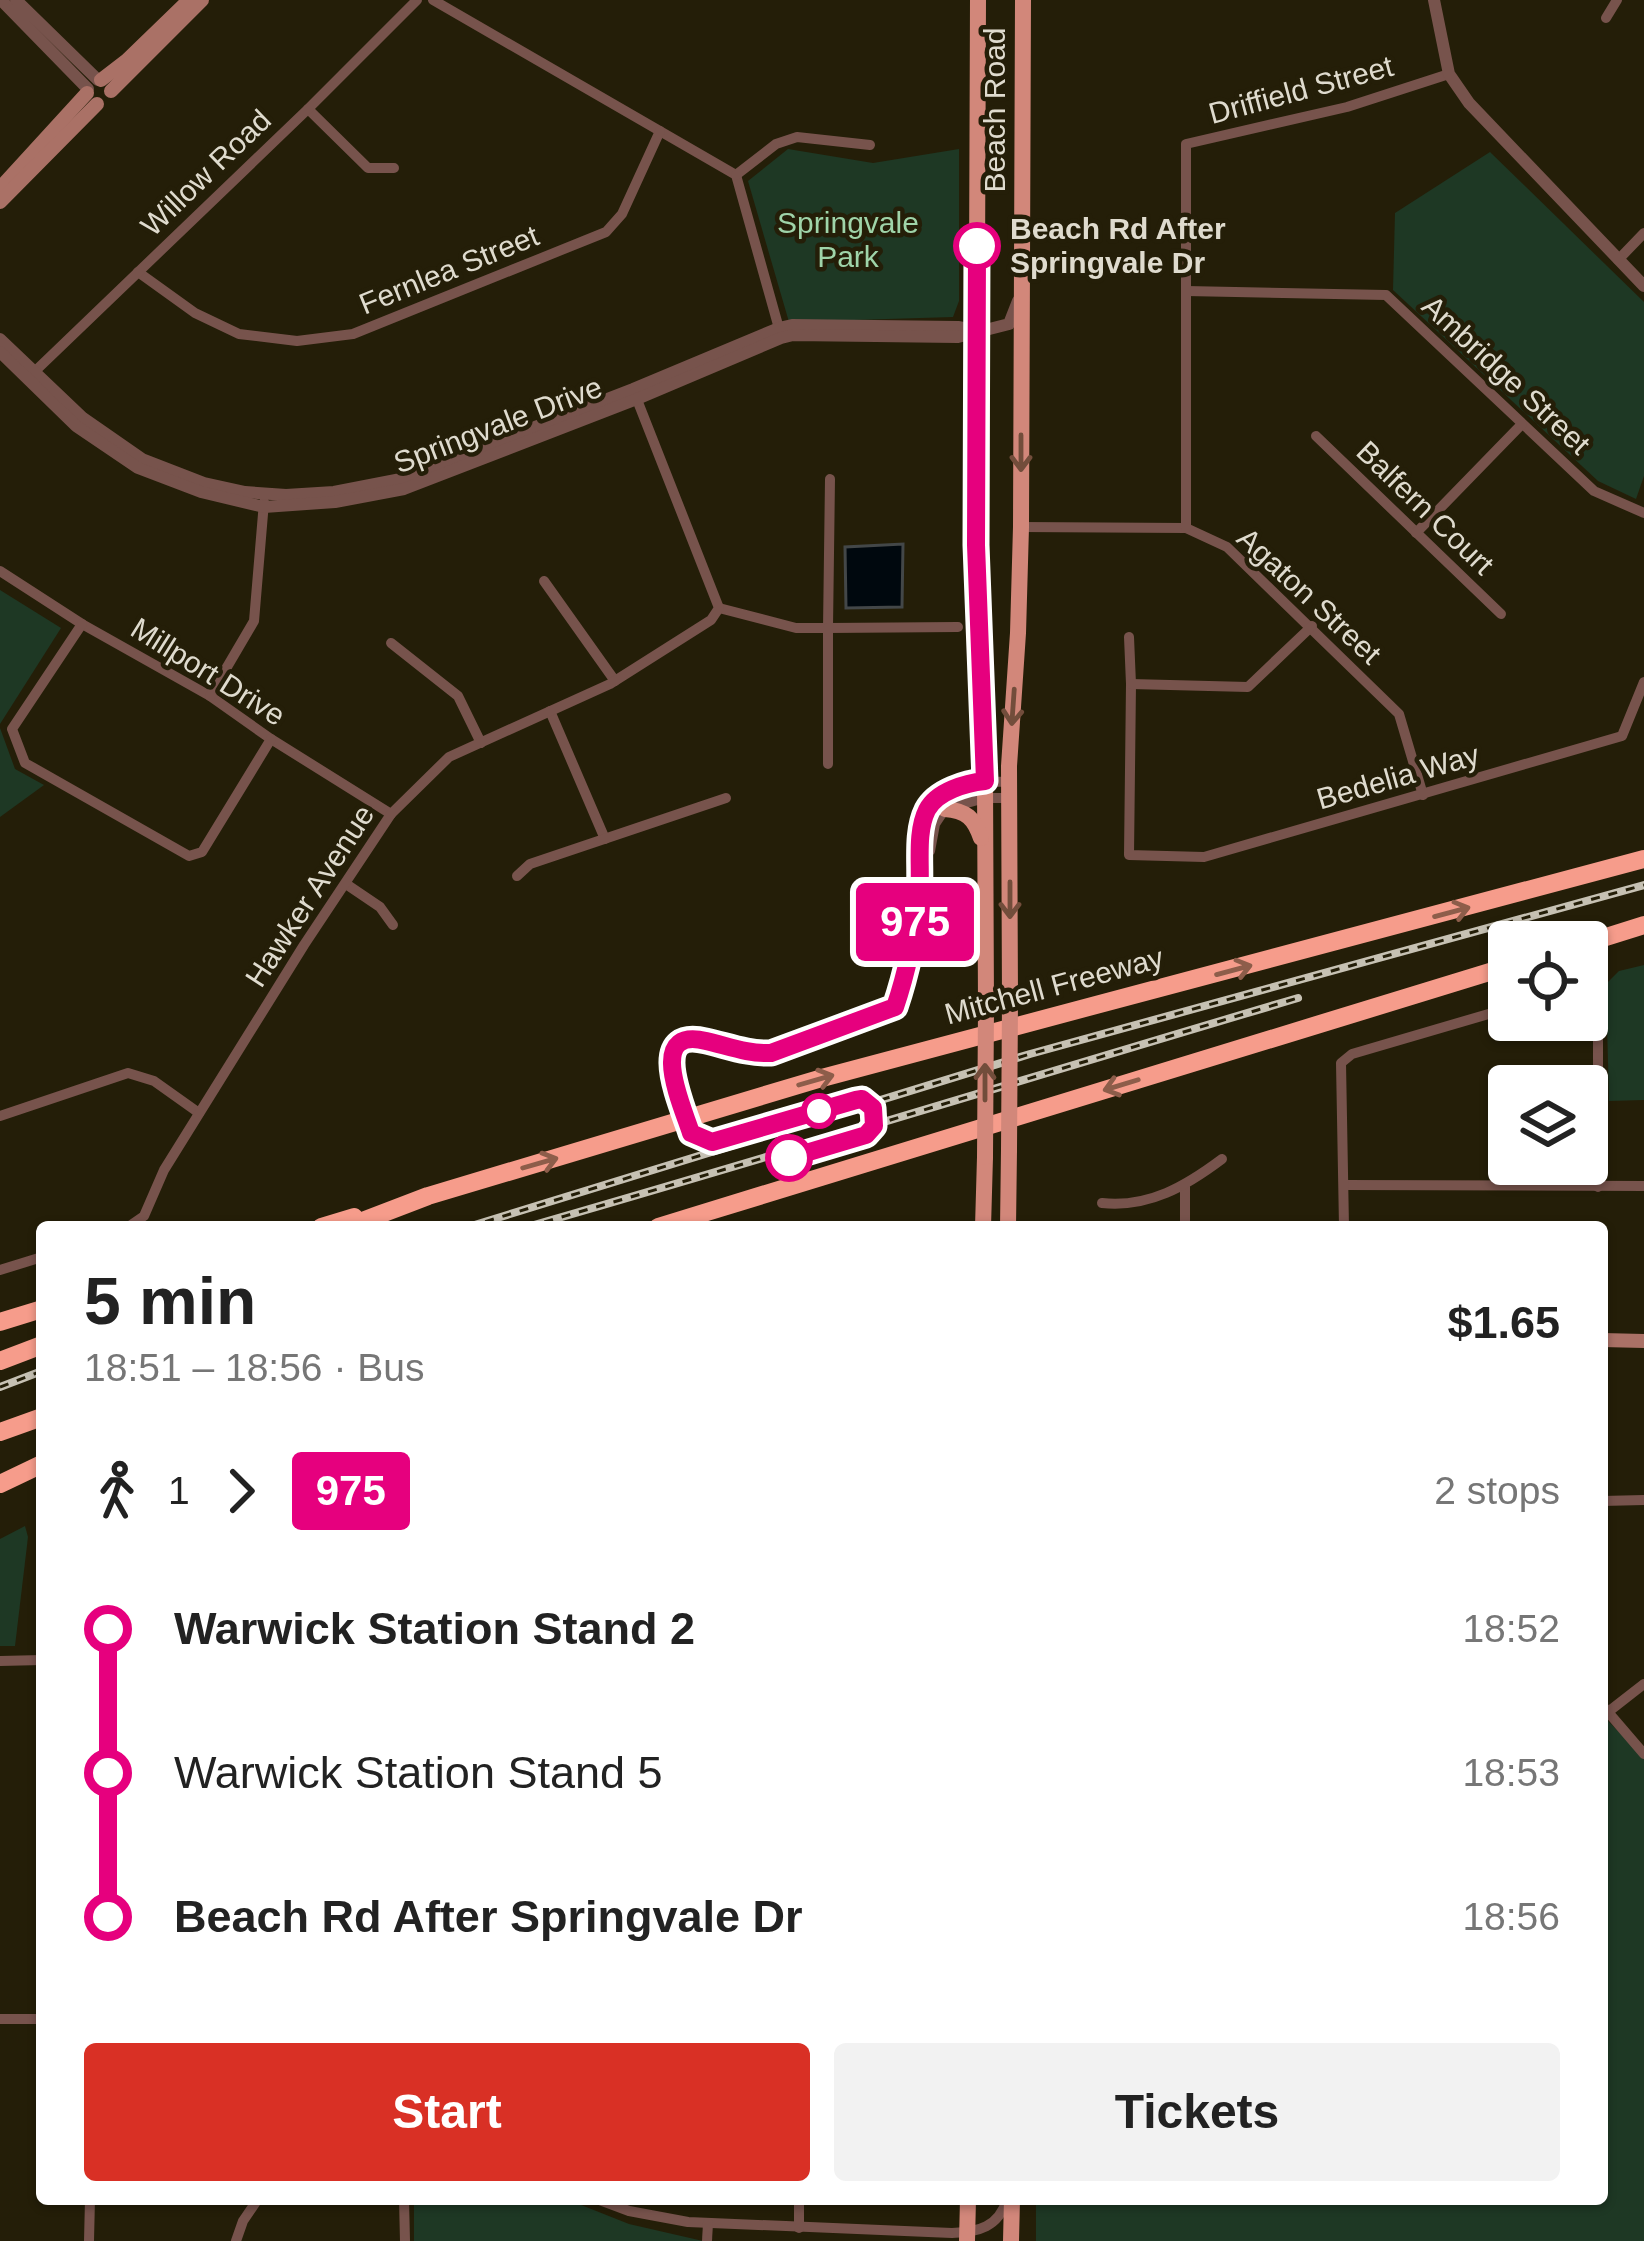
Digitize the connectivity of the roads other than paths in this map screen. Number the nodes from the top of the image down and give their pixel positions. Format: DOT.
graph roads {
  1 [pos="2,0"];
  2 [pos="16,0"];
  3 [pos="189,0"];
  4 [pos="202,0"];
  5 [pos="417,0"];
  6 [pos="433,0"];
  7 [pos="978,0"];
  8 [pos="1023,0"];
  9 [pos="1434,0"];
  10 [pos="1617,0"];
  11 [pos="1606,18"];
  12 [pos="1449,74"];
  13 [pos="97,90"];
  14 [pos="308,109"];
  15 [pos="660,131"];
  16 [pos="870,145"];
  17 [pos="394,168"];
  18 [pos="736,175"];
  19 [pos="0,188"];
  20 [pos="0,202"];
  21 [pos="1644,233"];
  22 [pos="1618,260"];
  23 [pos="138,272"];
  24 [pos="1022,276"];
  25 [pos="1644,286"];
  26 [pos="1186,291"];
  27 [pos="977,331"];
  28 [pos="780,333"];
  29 [pos="0,339"];
  30 [pos="0,352"];
  31 [pos="1021,374"];
  32 [pos="31,376"];
  33 [pos="635,394"];
  34 [pos="1522,424"];
  35 [pos="1316,436"];
  36 [pos="830,479"];
  37 [pos="264,501"];
  38 [pos="1644,513"];
  39 [pos="1022,527"];
  40 [pos="1186,528"];
  41 [pos="1416,533"];
  42 [pos="0,572"];
  43 [pos="544,581"];
  44 [pos="719,608"];
  45 [pos="1501,614"];
  46 [pos="82,624"];
  47 [pos="1312,626"];
  48 [pos="958,627"];
  49 [pos="828,628"];
  50 [pos="1129,637"];
  51 [pos="391,644"];
  52 [pos="615,681"];
  53 [pos="1644,682"];
  54 [pos="1131,684"];
  55 [pos="210,696"];
  56 [pos="550,711"];
  57 [pos="271,740"];
  58 [pos="482,742"];
  59 [pos="828,764"];
  60 [pos="985,789"];
  61 [pos="1009,790"];
  62 [pos="1423,795"];
  63 [pos="726,798"];
  64 [pos="945,809"];
  65 [pos="391,814"];
  66 [pos="605,839"];
  67 [pos="986,850"];
  68 [pos="930,851"];
  69 [pos="1644,859"];
  70 [pos="517,876"];
  71 [pos="920,878"];
  72 [pos="346,884"];
  73 [pos="394,926"];
  74 [pos="1644,926"];
  75 [pos="1608,937"];
  76 [pos="1488,972"];
  77 [pos="1488,1014"];
  78 [pos="1598,1041"];
  79 [pos="199,1113"];
  80 [pos="0,1116"];
  81 [pos="1222,1160"];
  82 [pos="1344,1185"];
  83 [pos="1644,1186"];
  84 [pos="1185,1187"];
  85 [pos="1598,1187"];
  86 [pos="428,1196"];
  87 [pos="1102,1204"];
  88 [pos="137,1221"];
  89 [pos="342,1221"];
  90 [pos="363,1221"];
  91 [pos="678,1221"];
  92 [pos="983,1221"];
  93 [pos="1010,1221"];
  94 [pos="1185,1221"];
  95 [pos="1344,1221"];
  96 [pos="36,1259"];
  97 [pos="0,1270"];
  98 [pos="36,1312"];
  99 [pos="0,1322"];
  100 [pos="1608,1340"];
  101 [pos="1644,1341"];
  102 [pos="36,1347"];
  103 [pos="0,1361"];
  104 [pos="36,1419"];
  105 [pos="0,1432"];
  106 [pos="36,1467"];
  107 [pos="0,1484"];
  108 [pos="1644,1500"];
  109 [pos="1608,1501"];
  110 [pos="36,1660"];
  111 [pos="0,1661"];
  112 [pos="1644,1684"];
  113 [pos="1608,1707"];
  114 [pos="1608,1712"];
  115 [pos="1644,1754"];
  116 [pos="0,2019"];
  117 [pos="36,2019"];
  118 [pos="90,2205"];
  119 [pos="254,2205"];
  120 [pos="404,2205"];
  121 [pos="613,2205"];
  122 [pos="799,2205"];
  123 [pos="968,2205"];
  124 [pos="1006,2205"];
  125 [pos="1009,2205"];
  126 [pos="708,2223"];
  127 [pos="799,2228"];
  128 [pos="967,2236"];
  129 [pos="89,2241"];
  130 [pos="236,2241"];
  131 [pos="405,2241"];
  132 [pos="707,2241"];
  133 [pos="988,2241"];
  134 [pos="1011,2241"];
  1 -- 13 [label="street"];
  2 -- 13 [label="street"];
  3 -- 13 [label="main road"];
  4 -- 13 [label="main road"];
  5 -- 14 [label="street, Willow Road"];
  6 -- 15 [label="street"];
  7 -- 27 [label="main road, Beach Road"];
  8 -- 24 [label="main road, Beach Road"];
  9 -- 12 [label="street"];
  10 -- 11 [label="street"];
  12 -- 22 [label="street"];
  12 -- 26 [label="street, Driffield Street"];
  13 -- 19 [label="main road"];
  13 -- 20 [label="main road"];
  14 -- 17 [label="street"];
  14 -- 23 [label="street, Willow Road"];
  15 -- 18 [label="street"];
  15 -- 23 [label="street, Fernlea Street"];
  16 -- 18 [label="street"];
  18 -- 28 [label="street"];
  21 -- 22 [label="street"];
  22 -- 25 [label="street"];
  23 -- 32 [label="street, Willow Road"];
  24 -- 27 [label="street"];
  24 -- 31 [label="main road, Beach Road"];
  26 -- 34 [label="street, Ambridge Street"];
  26 -- 40 [label="street, Driffield Street"];
  27 -- 28 [label="street, Springvale Drive"];
  27 -- 31 [label="street"];
  27 -- 60 [label="main road, Beach Road"];
  28 -- 33 [label="street, Springvale Drive"];
  29 -- 32 [label="street, Springvale Drive"];
  30 -- 32 [label="street, Springvale Drive"];
  31 -- 39 [label="main road, Beach Road, one-way"];
  32 -- 37 [label="street, Springvale Drive"];
  33 -- 37 [label="street, Springvale Drive"];
  33 -- 44 [label="street"];
  34 -- 38 [label="street, Ambridge Street"];
  34 -- 41 [label="street"];
  35 -- 41 [label="street, Balfern Court"];
  36 -- 49 [label="street"];
  37 -- 55 [label="street"];
  39 -- 40 [label="street, Agaton Street"];
  39 -- 61 [label="main road, Beach Road, one-way"];
  40 -- 47 [label="street, Agaton Street"];
  41 -- 45 [label="street, Balfern Court"];
  42 -- 46 [label="street, Millport Drive"];
  43 -- 52 [label="street"];
  44 -- 49 [label="street"];
  44 -- 52 [label="street, Hawker Avenue"];
  46 -- 55 [label="street, Millport Drive"];
  46 -- 57 [label="street"];
  47 -- 54 [label="street"];
  47 -- 62 [label="street, Agaton Street"];
  48 -- 49 [label="street"];
  49 -- 59 [label="street"];
  50 -- 54 [label="street"];
  51 -- 58 [label="street"];
  52 -- 56 [label="street, Hawker Avenue"];
  53 -- 62 [label="street, Bedelia Way"];
  54 -- 62 [label="street, Bedelia Way"];
  55 -- 57 [label="street, Millport Drive"];
  56 -- 58 [label="street, Hawker Avenue"];
  56 -- 66 [label="street"];
  57 -- 65 [label="street, Millport Drive"];
  58 -- 65 [label="street, Hawker Avenue"];
  60 -- 61 [label="street"];
  60 -- 64 [label="street"];
  60 -- 67 [label="main road, Beach Road"];
  60 -- 71 [label="street"];
  61 -- 93 [label="main road, Beach Road, one-way, bridge"];
  63 -- 66 [label="street"];
  64 -- 67 [label="main road"];
  64 -- 68 [label="street"];
  65 -- 72 [label="street, Hawker Avenue"];
  66 -- 70 [label="street"];
  92 -- 67 [label="main road, Beach Road, one-way, bridge"];
  86 -- 69 [label="highway, Mitchell Freeway, one-way"];
  72 -- 73 [label="street"];
  72 -- 79 [label="street, Hawker Avenue"];
  74 -- 75 [label="highway"];
  76 -- 91 [label="highway, one-way"];
  77 -- 82 [label="street"];
  78 -- 85 [label="street"];
  79 -- 80 [label="street"];
  79 -- 88 [label="street, Hawker Avenue"];
  81 -- 84 [label="street"];
  82 -- 85 [label="street"];
  82 -- 95 [label="street"];
  83 -- 85 [label="street"];
  84 -- 87 [label="street"];
  84 -- 94 [label="street"];
  86 -- 89 [label="highway"];
  86 -- 90 [label="highway, Mitchell Freeway"];
  96 -- 97 [label="street"];
  98 -- 99 [label="highway"];
  100 -- 101 [label="main road"];
  102 -- 103 [label="highway"];
  104 -- 105 [label="highway"];
  106 -- 107 [label="highway"];
  108 -- 109 [label="street"];
  110 -- 111 [label="street"];
  112 -- 113 [label="street"];
  114 -- 115 [label="street"];
  116 -- 117 [label="street"];
  118 -- 129 [label="street"];
  119 -- 130 [label="street"];
  120 -- 131 [label="street"];
  121 -- 126 [label="street"];
  122 -- 127 [label="street"];
  123 -- 128 [label="main road"];
  124 -- 128 [label="street"];
  125 -- 134 [label="main road"];
  126 -- 127 [label="street"];
  126 -- 132 [label="street"];
  127 -- 128 [label="street"];
  128 -- 133 [label="street"];
}
